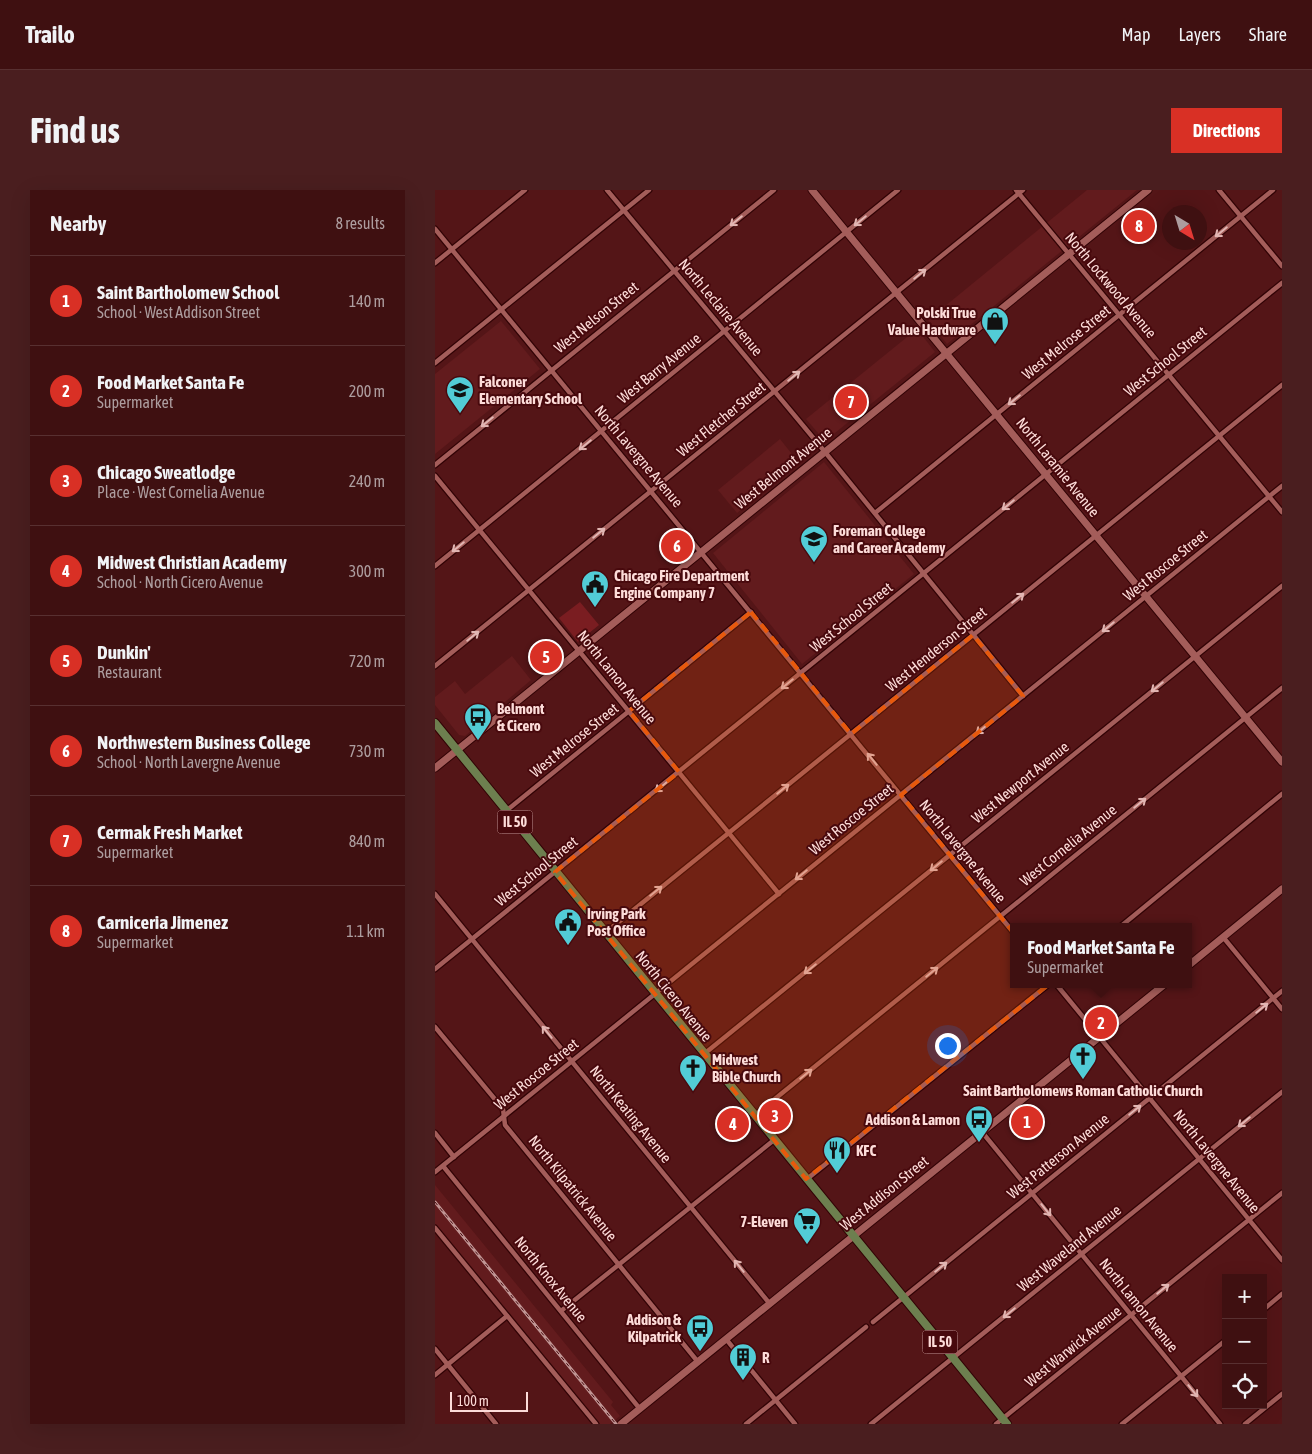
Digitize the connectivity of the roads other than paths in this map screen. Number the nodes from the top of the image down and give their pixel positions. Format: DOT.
graph roads {
  1 [pos="525,190"];
  2 [pos="607,190"];
  3 [pos="649,190"];
  4 [pos="774,190"];
  5 [pos="812,190"];
  6 [pos="898,190"];
  7 [pos="1148,190"];
  8 [pos="1219,190"];
  9 [pos="1273,190"];
  10 [pos="1019,191"];
  11 [pos="624,211"];
  12 [pos="1241,216"];
  13 [pos="435,229"];
  14 [pos="846,232"];
  15 [pos="452,249"];
  16 [pos="1069,254"];
  17 [pos="435,263"];
  18 [pos="1282,266"];
  19 [pos="674,270"];
  20 [pos="1282,283"];
  21 [pos="897,293"];
  22 [pos="502,310"];
  23 [pos="1120,314"];
  24 [pos="725,331"];
  25 [pos="947,353"];
  26 [pos="435,364"];
  27 [pos="552,370"];
  28 [pos="1169,375"];
  29 [pos="1282,385"];
  30 [pos="775,392"];
  31 [pos="997,414"];
  32 [pos="602,431"];
  33 [pos="1219,436"];
  34 [pos="825,452"];
  35 [pos="435,465"];
  36 [pos="1046,474"];
  37 [pos="435,476"];
  38 [pos="1282,486"];
  39 [pos="651,491"];
  40 [pos="1269,497"];
  41 [pos="1282,512"];
  42 [pos="875,513"];
  43 [pos="479,530"];
  44 [pos="1096,535"];
  45 [pos="702,552"];
  46 [pos="435,566"];
  47 [pos="924,574"];
  48 [pos="1282,586"];
  49 [pos="529,590"];
  50 [pos="1146,596"];
  51 [pos="751,612"];
  52 [pos="973,634"];
  53 [pos="580,651"];
  54 [pos="1195,656"];
  55 [pos="435,666"];
  56 [pos="801,673"];
  57 [pos="1282,688"];
  58 [pos="1023,696"];
  59 [pos="629,711"];
  60 [pos="1246,717"];
  61 [pos="435,723"];
  62 [pos="851,734"];
  63 [pos="457,750"];
  64 [pos="1282,762"];
  65 [pos="435,768"];
  66 [pos="679,772"];
  67 [pos="1282,794"];
  68 [pos="901,795"];
  69 [pos="506,811"];
  70 [pos="729,832"];
  71 [pos="950,855"];
  72 [pos="555,872"];
  73 [pos="1282,889"];
  74 [pos="435,894"];
  75 [pos="779,894"];
  76 [pos="1000,916"];
  77 [pos="1125,923"];
  78 [pos="1010,928"];
  79 [pos="605,932"];
  80 [pos="1223,937"];
  81 [pos="472,939"];
  82 [pos="1192,963"];
  83 [pos="435,969"];
  84 [pos="1044,988"];
  85 [pos="1059,988"];
  86 [pos="1160,988"];
  87 [pos="1282,991"];
  88 [pos="655,994"];
  89 [pos="1273,998"];
  90 [pos="1282,1009"];
  91 [pos="435,1027"];
  92 [pos="1099,1037"];
  93 [pos="704,1054"];
  94 [pos="571,1061"];
  95 [pos="1282,1092"];
  96 [pos="1149,1098"];
  97 [pos="504,1116"];
  98 [pos="754,1116"];
  99 [pos="982,1132"];
  100 [pos="435,1133"];
  101 [pos="774,1140"];
  102 [pos="454,1157"];
  103 [pos="1199,1159"];
  104 [pos="443,1166"];
  105 [pos="435,1172"];
  106 [pos="806,1180"];
  107 [pos="1032,1193"];
  108 [pos="1282,1193"];
  109 [pos="691,1207"];
  110 [pos="1249,1220"];
  111 [pos="435,1228"];
  112 [pos="853,1236"];
  113 [pos="1082,1254"];
  114 [pos="1282,1260"];
  115 [pos="619,1264"];
  116 [pos="1282,1294"];
  117 [pos="903,1298"];
  118 [pos="770,1304"];
  119 [pos="1267,1307"];
  120 [pos="561,1311"];
  121 [pos="1131,1315"];
  122 [pos="507,1316"];
  123 [pos="873,1322"];
  124 [pos="866,1327"];
  125 [pos="726,1339"];
  126 [pos="1222,1343"];
  127 [pos="435,1349"];
  128 [pos="953,1358"];
  129 [pos="698,1362"];
  130 [pos="448,1365"];
  131 [pos="435,1375"];
  132 [pos="1181,1376"];
  133 [pos="1282,1394"];
  134 [pos="775,1400"];
  135 [pos="640,1409"];
  136 [pos="1005,1421"];
  137 [pos="496,1424"];
  138 [pos="596,1424"];
  139 [pos="621,1424"];
  140 [pos="746,1424"];
  141 [pos="795,1424"];
  142 [pos="871,1424"];
  143 [pos="996,1424"];
  144 [pos="1121,1424"];
  145 [pos="1220,1424"];
  146 [pos="1245,1424"];
  1 -- 15 [label="street"];
  2 -- 11 [label="street, North Leclaire Avenue"];
  3 -- 11 [label="street"];
  4 -- 19 [label="street, West Nelson Street, one-way"];
  5 -- 14 [label="street, North Laramie Avenue"];
  6 -- 14 [label="street, West Barry Avenue, one-way"];
  7 -- 16 [label="street, West Belmont Avenue"];
  8 -- 12 [label="street"];
  9 -- 12 [label="street, West Melrose Street"];
  10 -- 16 [label="street, North Lockwood Avenue"];
  21 -- 10 [label="street, West Fletcher Street, one-way"];
  11 -- 19 [label="street, North Leclaire Avenue"];
  11 -- 22 [label="street"];
  12 -- 18 [label="street"];
  12 -- 23 [label="street, West Melrose Street, one-way"];
  13 -- 15 [label="street, North Lavergne Avenue"];
  14 -- 21 [label="street, North Laramie Avenue"];
  14 -- 24 [label="street, West Barry Avenue"];
  15 -- 17 [label="street"];
  15 -- 22 [label="street, North Lavergne Avenue"];
  16 -- 23 [label="street, North Lockwood Avenue"];
  16 -- 25 [label="street, West Belmont Avenue"];
  19 -- 24 [label="street, North Leclaire Avenue"];
  19 -- 27 [label="street, West Nelson Street"];
  20 -- 28 [label="street, West School Street"];
  21 -- 25 [label="street, North Laramie Avenue"];
  30 -- 21 [label="street, West Fletcher Street, one-way"];
  22 -- 26 [label="street"];
  22 -- 27 [label="street, North Lavergne Avenue"];
  23 -- 28 [label="street, North Lockwood Avenue"];
  23 -- 31 [label="street, West Melrose Street, one-way"];
  24 -- 30 [label="street, North Leclaire Avenue"];
  24 -- 32 [label="street, West Barry Avenue"];
  25 -- 31 [label="street, North Laramie Avenue"];
  25 -- 34 [label="street, West Belmont Avenue"];
  27 -- 32 [label="street, North Lavergne Avenue"];
  27 -- 35 [label="street, West Nelson Street, one-way"];
  28 -- 33 [label="street, North Lockwood Avenue"];
  28 -- 36 [label="street, West School Street"];
  29 -- 33 [label="street, West Henderson Street"];
  30 -- 34 [label="street, North Leclaire Avenue"];
  30 -- 39 [label="street, West Fletcher Street"];
  31 -- 36 [label="street, North Laramie Avenue"];
  31 -- 42 [label="street, West Melrose Street"];
  32 -- 39 [label="street, North Lavergne Avenue"];
  32 -- 43 [label="street, West Barry Avenue, one-way"];
  33 -- 40 [label="street, North Lockwood Avenue"];
  33 -- 44 [label="street, West Henderson Street"];
  34 -- 42 [label="street, North Leclaire Avenue"];
  34 -- 45 [label="street, West Belmont Avenue"];
  36 -- 44 [label="street, North Laramie Avenue"];
  36 -- 47 [label="street, West School Street, one-way"];
  37 -- 43 [label="street, North Lamon Avenue"];
  38 -- 40 [label="street, West Roscoe Street"];
  39 -- 45 [label="street, North Lavergne Avenue"];
  49 -- 39 [label="street, West Fletcher Street, one-way"];
  40 -- 41 [label="street, North Lockwood Avenue"];
  40 -- 50 [label="street, West Roscoe Street"];
  42 -- 47 [label="street, North Leclaire Avenue"];
  43 -- 46 [label="street, West Barry Avenue, one-way"];
  43 -- 49 [label="street, North Lamon Avenue"];
  44 -- 50 [label="street, North Laramie Avenue"];
  52 -- 44 [label="street, West Henderson Street, one-way"];
  45 -- 51 [label="street, North Lavergne Avenue"];
  45 -- 53 [label="street, West Belmont Avenue"];
  47 -- 52 [label="street, North Leclaire Avenue"];
  47 -- 56 [label="street, West School Street"];
  48 -- 54 [label="street, West Newport Avenue"];
  49 -- 53 [label="street, North Lamon Avenue"];
  55 -- 49 [label="street, West Fletcher Street, one-way"];
  50 -- 54 [label="street, North Laramie Avenue"];
  50 -- 58 [label="street, West Roscoe Street, one-way"];
  51 -- 56 [label="street, North Lavergne Avenue"];
  51 -- 59 [label="street, West Melrose Street"];
  52 -- 58 [label="street, North Leclaire Avenue"];
  52 -- 62 [label="street, West Henderson Street"];
  53 -- 59 [label="street, North Lamon Avenue"];
  53 -- 63 [label="street, West Belmont Avenue"];
  54 -- 60 [label="street, North Laramie Avenue"];
  54 -- 71 [label="street, West Newport Avenue, one-way"];
  56 -- 62 [label="street, North Lavergne Avenue"];
  56 -- 66 [label="street, West School Street, one-way"];
  57 -- 60 [label="street, West Cornelia Avenue"];
  58 -- 68 [label="street, West Roscoe Street, one-way"];
  59 -- 66 [label="street, North Lamon Avenue"];
  59 -- 69 [label="street, West Melrose Street"];
  60 -- 64 [label="street, North Laramie Avenue"];
  76 -- 60 [label="street, West Cornelia Avenue, one-way"];
  61 -- 63 [label="main road, North Cicero Avenue / IL 50"];
  68 -- 62 [label="street, North Lavergne Avenue, one-way"];
  70 -- 62 [label="street, West Henderson Street, one-way"];
  63 -- 65 [label="street, West Belmont Avenue"];
  63 -- 69 [label="main road, North Cicero Avenue / IL 50"];
  66 -- 70 [label="street, North Lamon Avenue"];
  66 -- 72 [label="street, West School Street, one-way"];
  67 -- 77 [label="street"];
  68 -- 71 [label="street, North Lavergne Avenue"];
  68 -- 75 [label="street, West Roscoe Street, one-way"];
  69 -- 72 [label="main road, North Cicero Avenue / IL 50"];
  70 -- 75 [label="street, North Lamon Avenue"];
  79 -- 70 [label="street, West Henderson Street, one-way"];
  71 -- 76 [label="street, North Lavergne Avenue"];
  71 -- 93 [label="street, West Newport Avenue, one-way"];
  72 -- 79 [label="main road, North Cicero Avenue / IL 50"];
  72 -- 81 [label="street, West School Street"];
  73 -- 80 [label="street"];
  74 -- 81 [label="street, North Keating Avenue"];
  75 -- 88 [label="street, West Roscoe Street"];
  76 -- 78 [label="street, North Lavergne Avenue"];
  98 -- 76 [label="street, West Cornelia Avenue, one-way"];
  79 -- 88 [label="main road, North Cicero Avenue / IL 50"];
  80 -- 82 [label="street"];
  80 -- 89 [label="street"];
  81 -- 83 [label="street, West School Street"];
  94 -- 81 [label="street, North Keating Avenue, one-way"];
  84 -- 106 [label="street"];
  85 -- 92 [label="street, North Lavergne Avenue"];
  86 -- 92 [label="street, West Addison Street"];
  87 -- 89 [label="street, West Patterson Avenue"];
  88 -- 93 [label="main road, North Cicero Avenue / IL 50"];
  88 -- 94 [label="street, West Roscoe Street"];
  89 -- 90 [label="street"];
  96 -- 89 [label="street, West Patterson Avenue, one-way"];
  91 -- 97 [label="street, North Kilpatrick Avenue"];
  92 -- 96 [label="street, North Lavergne Avenue"];
  92 -- 99 [label="street, West Addison Street"];
  93 -- 98 [label="main road, North Cicero Avenue / IL 50"];
  94 -- 97 [label="street, West Roscoe Street"];
  94 -- 109 [label="street, North Keating Avenue"];
  95 -- 103 [label="street, West Waveland Avenue, one-way"];
  96 -- 103 [label="street, North Lavergne Avenue"];
  107 -- 96 [label="street, West Patterson Avenue, one-way"];
  97 -- 102 [label="street, West Roscoe Street"];
  97 -- 115 [label="street, North Kilpatrick Avenue"];
  98 -- 101 [label="main road, North Cicero Avenue / IL 50"];
  99 -- 107 [label="street, North Lamon Avenue"];
  99 -- 112 [label="street, West Addison Street"];
  100 -- 102 [label="street"];
  101 -- 106 [label="main road, North Cicero Avenue / IL 50"];
  101 -- 109 [label="street"];
  102 -- 104 [label="street, West Roscoe Street"];
  103 -- 110 [label="street, North Lavergne Avenue"];
  103 -- 113 [label="street, West Waveland Avenue"];
  104 -- 105 [label="street, West Roscoe Street"];
  104 -- 120 [label="street, North Knox Avenue"];
  106 -- 112 [label="main road, North Cicero Avenue / IL 50"];
  107 -- 113 [label="street, North Lamon Avenue, one-way"];
  117 -- 107 [label="street, West Patterson Avenue, one-way"];
  108 -- 110 [label="street, West Warwick Avenue"];
  109 -- 115 [label="street"];
  118 -- 109 [label="street, North Keating Avenue, one-way"];
  110 -- 114 [label="street, North Lavergne Avenue"];
  121 -- 110 [label="street, West Warwick Avenue, one-way"];
  111 -- 122 [label="street"];
  112 -- 117 [label="main road, North Cicero Avenue / IL 50"];
  112 -- 118 [label="street, West Addison Street"];
  113 -- 121 [label="street, North Lamon Avenue"];
  113 -- 128 [label="street, West Waveland Avenue, one-way"];
  115 -- 120 [label="street"];
  115 -- 129 [label="street, North Kilpatrick Avenue"];
  116 -- 119 [label="street"];
  117 -- 123 [label="street, West Patterson Avenue"];
  117 -- 128 [label="main road, North Cicero Avenue / IL 50"];
  118 -- 125 [label="street, West Addison Street"];
  120 -- 135 [label="street, North Knox Avenue"];
  121 -- 132 [label="street, North Lamon Avenue"];
  121 -- 136 [label="street, West Warwick Avenue"];
  122 -- 130 [label="street"];
  122 -- 138 [label="street"];
  124 -- 134 [label="street"];
  125 -- 129 [label="street, West Addison Street"];
  125 -- 134 [label="street"];
  126 -- 132 [label="street"];
  127 -- 130 [label="street"];
  128 -- 136 [label="main road, North Cicero Avenue / IL 50"];
  128 -- 142 [label="street, West Waveland Avenue"];
  129 -- 135 [label="street, West Addison Street"];
  130 -- 131 [label="street"];
  130 -- 137 [label="street"];
  132 -- 144 [label="street"];
  132 -- 145 [label="street, North Lamon Avenue, one-way"];
  133 -- 146 [label="street"];
  134 -- 140 [label="street"];
  134 -- 141 [label="street"];
  135 -- 139 [label="street, West Addison Street"];
  136 -- 143 [label="street, West Warwick Avenue"];
}
